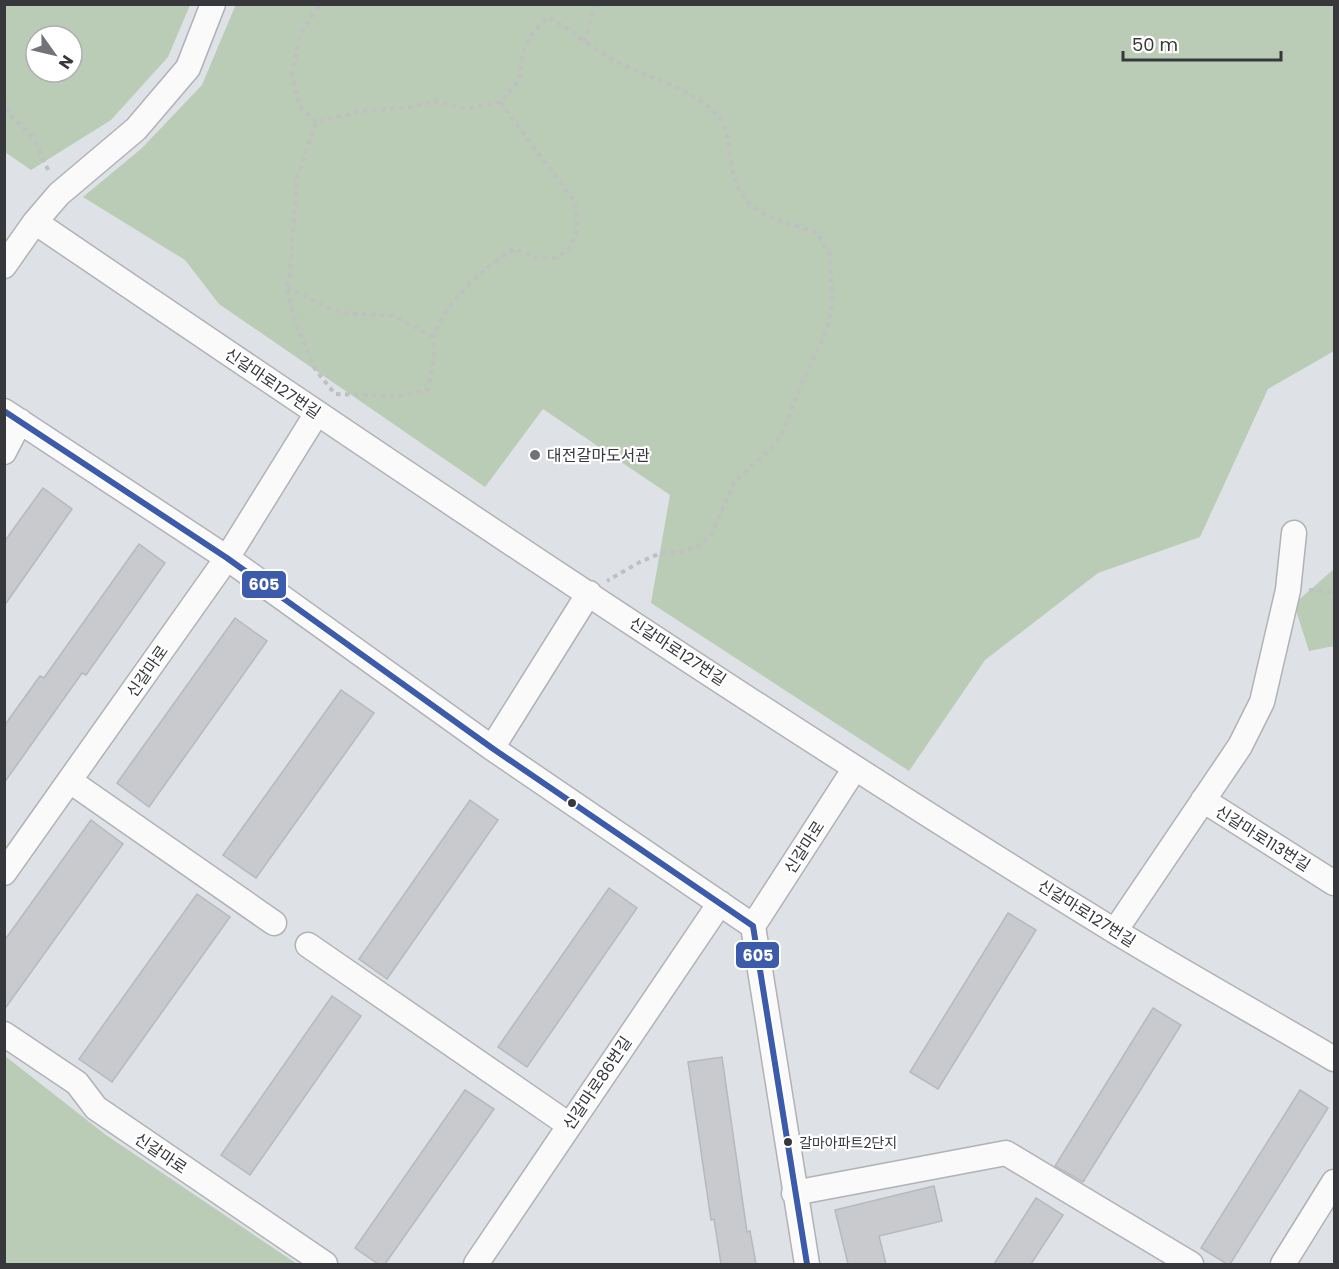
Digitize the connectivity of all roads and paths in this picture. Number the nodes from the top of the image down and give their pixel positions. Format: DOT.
graph roads {
  1 [pos="213,4"];
  2 [pos="320,4"];
  3 [pos="595,4"];
  4 [pos="585,42"];
  5 [pos="4,99"];
  6 [pos="500,102"];
  7 [pos="316,122"];
  8 [pos="59,194"];
  9 [pos="35,222"];
  10 [pos="4,266"];
  11 [pos="286,287"];
  12 [pos="434,337"];
  13 [pos="317,414"];
  14 [pos="12,416"];
  15 [pos="4,452"];
  16 [pos="1294,533"];
  17 [pos="227,558"];
  18 [pos="589,592"];
  19 [pos="492,748"];
  20 [pos="855,768"];
  21 [pos="70,781"];
  22 [pos="1203,800"];
  23 [pos="4,873"];
  24 [pos="1335,883"];
  25 [pos="720,903"];
  26 [pos="274,922"];
  27 [pos="753,926"];
  28 [pos="1115,931"];
  29 [pos="308,945"];
  30 [pos="4,1034"];
  31 [pos="1335,1059"];
  32 [pos="569,1125"];
  33 [pos="1335,1182"];
  34 [pos="794,1193"];
  35 [pos="1326,1213"];
  36 [pos="325,1264"];
  37 [pos="476,1264"];
  38 [pos="807,1264"];
  39 [pos="1191,1264"];
  40 [pos="1283,1264"];
  1 -- 8 [label="street"];
  2 -- 7 [label="path"];
  3 -- 4 [label="path"];
  4 -- 6 [label="path"];
  4 -- 18 [label="path"];
  5 -- 8 [label="path"];
  6 -- 7 [label="path"];
  6 -- 12 [label="path"];
  7 -- 11 [label="path"];
  8 -- 9 [label="street"];
  9 -- 10 [label="street"];
  9 -- 13 [label="street, 신갈마로127번길"];
  11 -- 12 [label="path"];
  11 -- 12 [label="path"];
  13 -- 17 [label="street, 신갈마로"];
  13 -- 18 [label="street, 신갈마로127번길"];
  14 -- 15 [label="street"];
  14 -- 17 [label="street"];
  16 -- 22 [label="street"];
  17 -- 19 [label="street"];
  17 -- 21 [label="street, 신갈마로"];
  18 -- 19 [label="street"];
  18 -- 20 [label="street, 신갈마로127번길"];
  19 -- 25 [label="street"];
  20 -- 27 [label="street, 신갈마로"];
  20 -- 28 [label="street, 신갈마로127번길"];
  21 -- 23 [label="street, 신갈마로"];
  21 -- 26 [label="street"];
  22 -- 24 [label="street, 신갈마로113번길"];
  22 -- 28 [label="street, 신갈마로113번길"];
  25 -- 27 [label="street"];
  25 -- 32 [label="street, 신갈마로86번길"];
  27 -- 34 [label="street"];
  28 -- 31 [label="street, 신갈마로127번길"];
  29 -- 32 [label="street"];
  30 -- 36 [label="street, 신갈마로"];
  32 -- 37 [label="street, 신갈마로86번길"];
  33 -- 35 [label="street"];
  34 -- 38 [label="street"];
  34 -- 39 [label="street"];
  35 -- 40 [label="street"];
}
